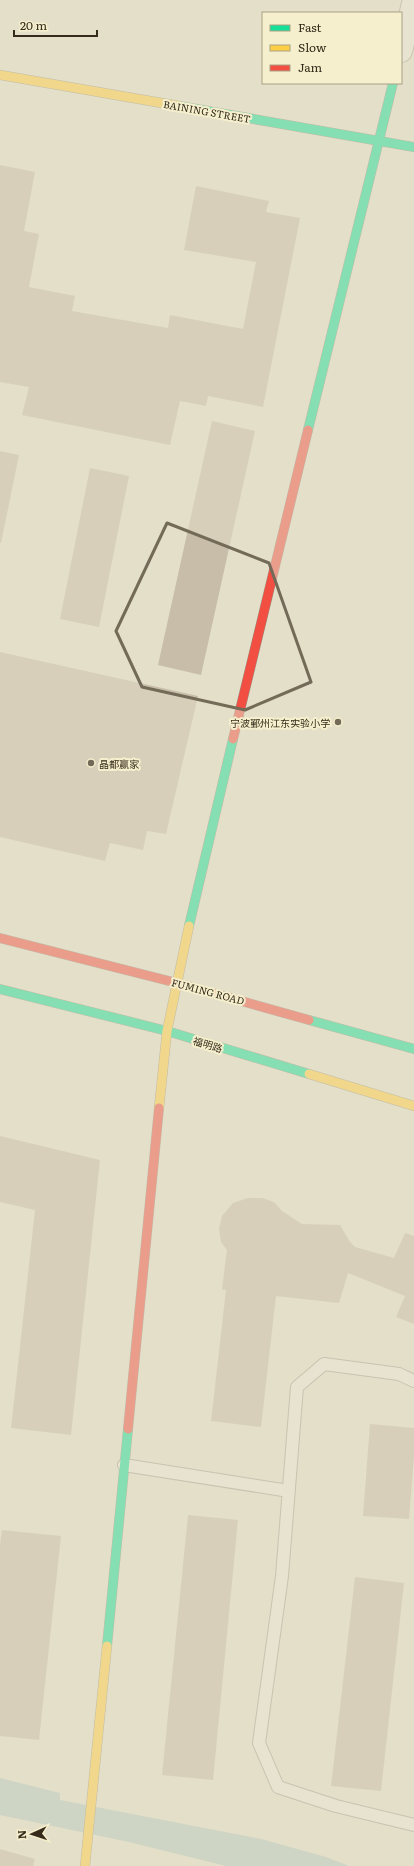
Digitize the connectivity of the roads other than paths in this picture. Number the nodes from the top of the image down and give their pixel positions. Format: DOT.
graph roads {
  1 [pos="414,0"];
  2 [pos="402,48"];
  3 [pos="0,74"];
  4 [pos="393,84"];
  5 [pos="379,140"];
  6 [pos="414,147"];
  7 [pos="0,938"];
  8 [pos="177,983"];
  9 [pos="0,989"];
  10 [pos="166,1031"];
  11 [pos="414,1049"];
  12 [pos="414,1106"];
  13 [pos="414,1381"];
  14 [pos="124,1465"];
  15 [pos="289,1491"];
  16 [pos="414,1825"];
  17 [pos="85,1866"];
  1 -- 2 [label="street"];
  3 -- 5 [label="street, BAINING STREET"];
  4 -- 5 [label="street"];
  5 -- 6 [label="street, BAINING STREET"];
  5 -- 8 [label="street"];
  7 -- 8 [label="street, FUMING ROAD"];
  8 -- 10 [label="street"];
  8 -- 11 [label="street, FUMING ROAD"];
  9 -- 10 [label="street, 福明路"];
  10 -- 12 [label="street, 福明路"];
  10 -- 14 [label="street"];
  13 -- 15 [label="lane"];
  14 -- 15 [label="lane"];
  14 -- 17 [label="street"];
  15 -- 16 [label="lane"];
}
